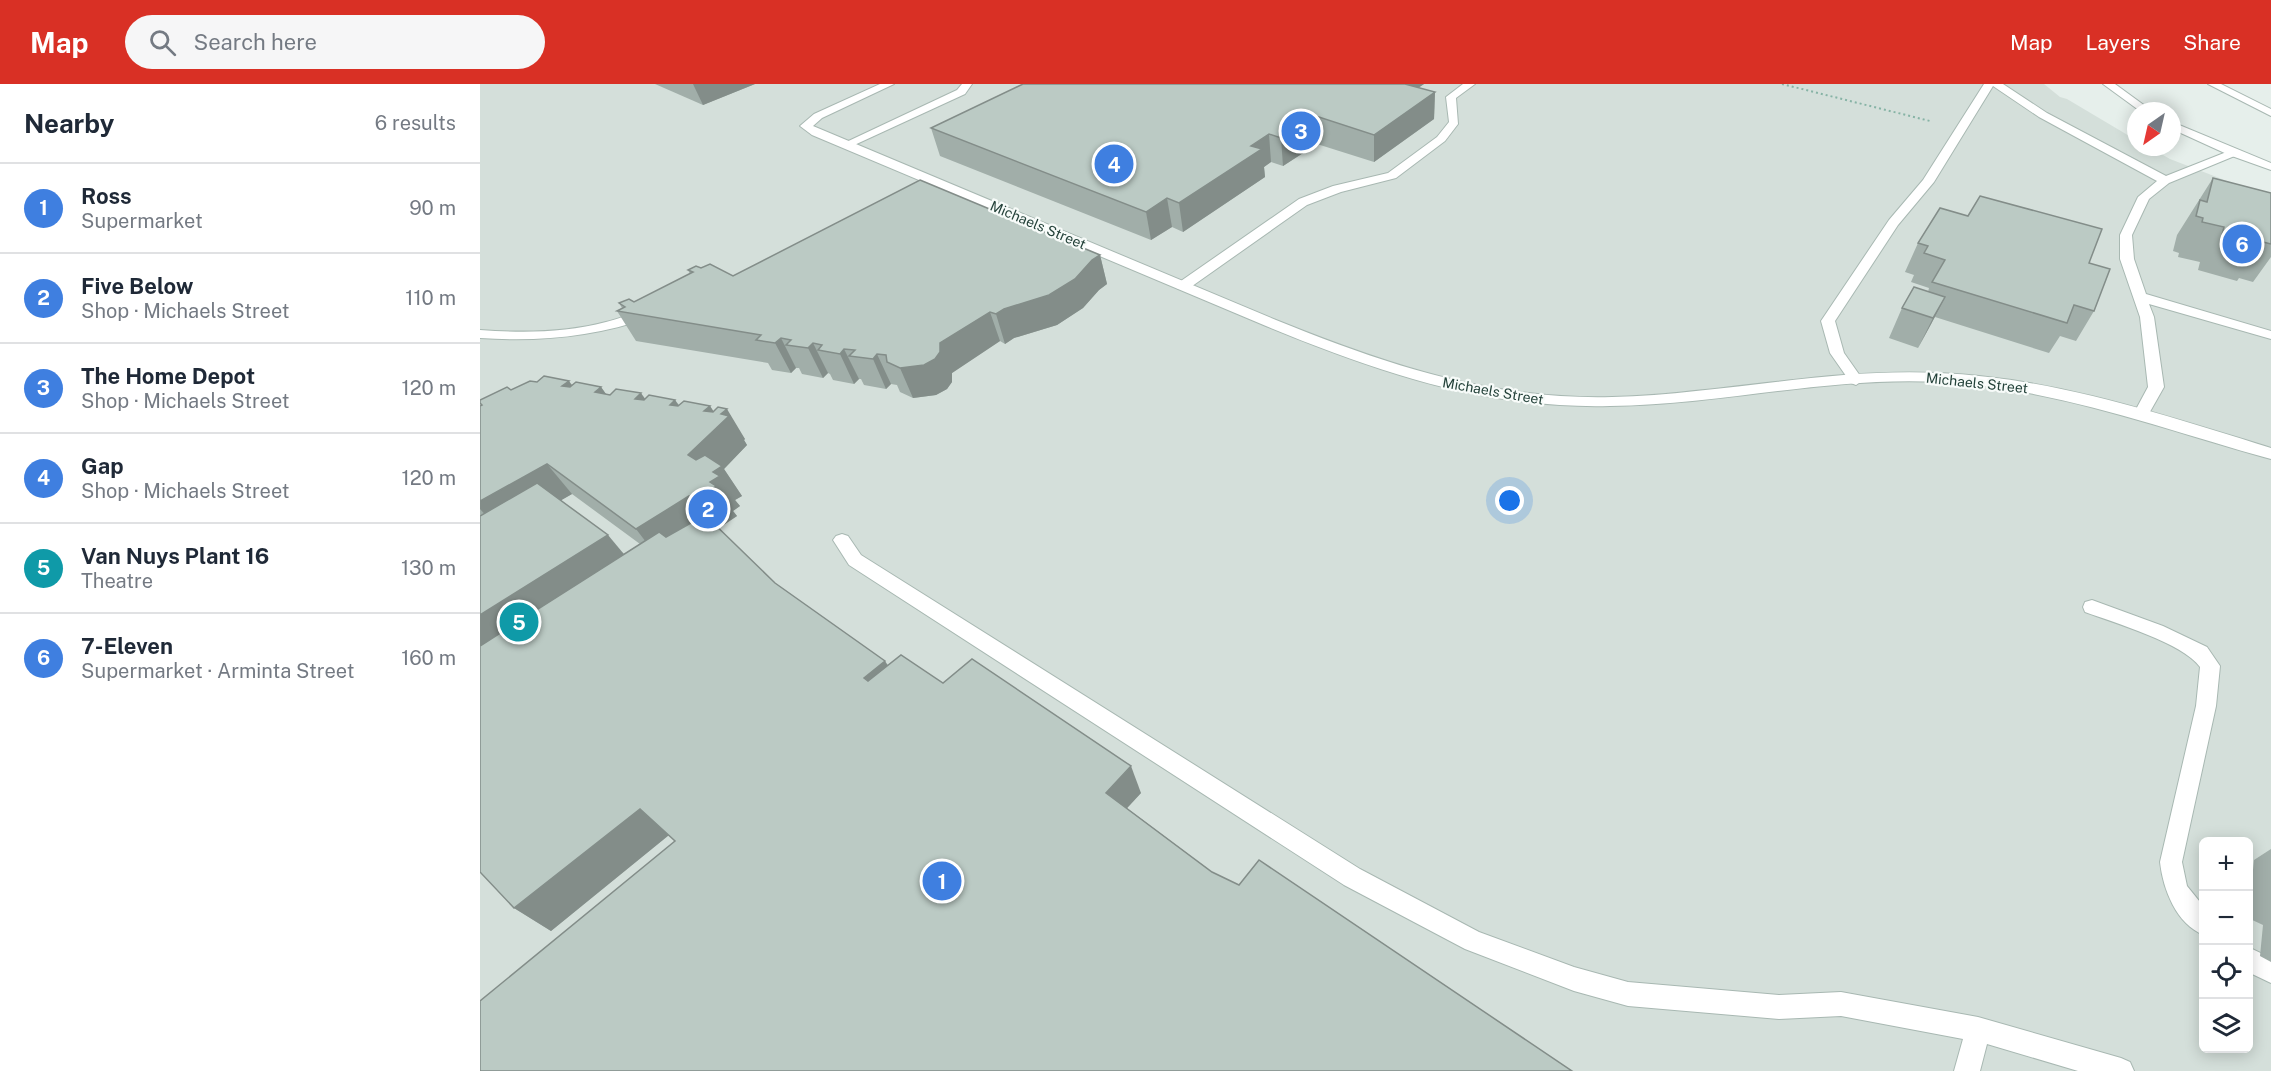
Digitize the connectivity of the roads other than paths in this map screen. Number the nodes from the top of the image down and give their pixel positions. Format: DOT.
graph roads {
  1 [pos="889,84"];
  2 [pos="967,84"];
  3 [pos="1470,84"];
  4 [pos="1989,84"];
  5 [pos="1996,84"];
  6 [pos="2108,84"];
  7 [pos="2214,84"];
  8 [pos="2134,102"];
  9 [pos="2271,113"];
  10 [pos="2181,129"];
  11 [pos="846,145"];
  12 [pos="2233,153"];
  13 [pos="2271,167"];
  14 [pos="2165,180"];
  15 [pos="1184,286"];
  16 [pos="2140,297"];
  17 [pos="663,307"];
  18 [pos="480,334"];
  19 [pos="2271,335"];
  20 [pos="1856,380"];
  21 [pos="2142,413"];
  22 [pos="2271,454"];
  23 [pos="842,540"];
  24 [pos="2092,608"];
  25 [pos="2199,919"];
  26 [pos="2253,962"];
  27 [pos="2271,971"];
  28 [pos="1977,1029"];
  29 [pos="1967,1071"];
  30 [pos="2121,1071"];
  1 -- 11 [label="street, Michaels Street"];
  2 -- 11 [label="street"];
  3 -- 15 [label="street"];
  4 -- 20 [label="street"];
  5 -- 14 [label="street"];
  6 -- 8 [label="street"];
  7 -- 9 [label="street"];
  10 -- 12 [label="street"];
  11 -- 15 [label="street, Michaels Street"];
  12 -- 13 [label="street"];
  12 -- 14 [label="street"];
  14 -- 16 [label="street"];
  15 -- 20 [label="street, Michaels Street"];
  16 -- 19 [label="street"];
  16 -- 21 [label="street"];
  17 -- 18 [label="street"];
  20 -- 21 [label="street, Michaels Street"];
  21 -- 22 [label="street, Michaels Street"];
  23 -- 28 [label="street"];
  24 -- 25 [label="street"];
  26 -- 27 [label="street"];
  28 -- 29 [label="street"];
  28 -- 30 [label="street"];
}
